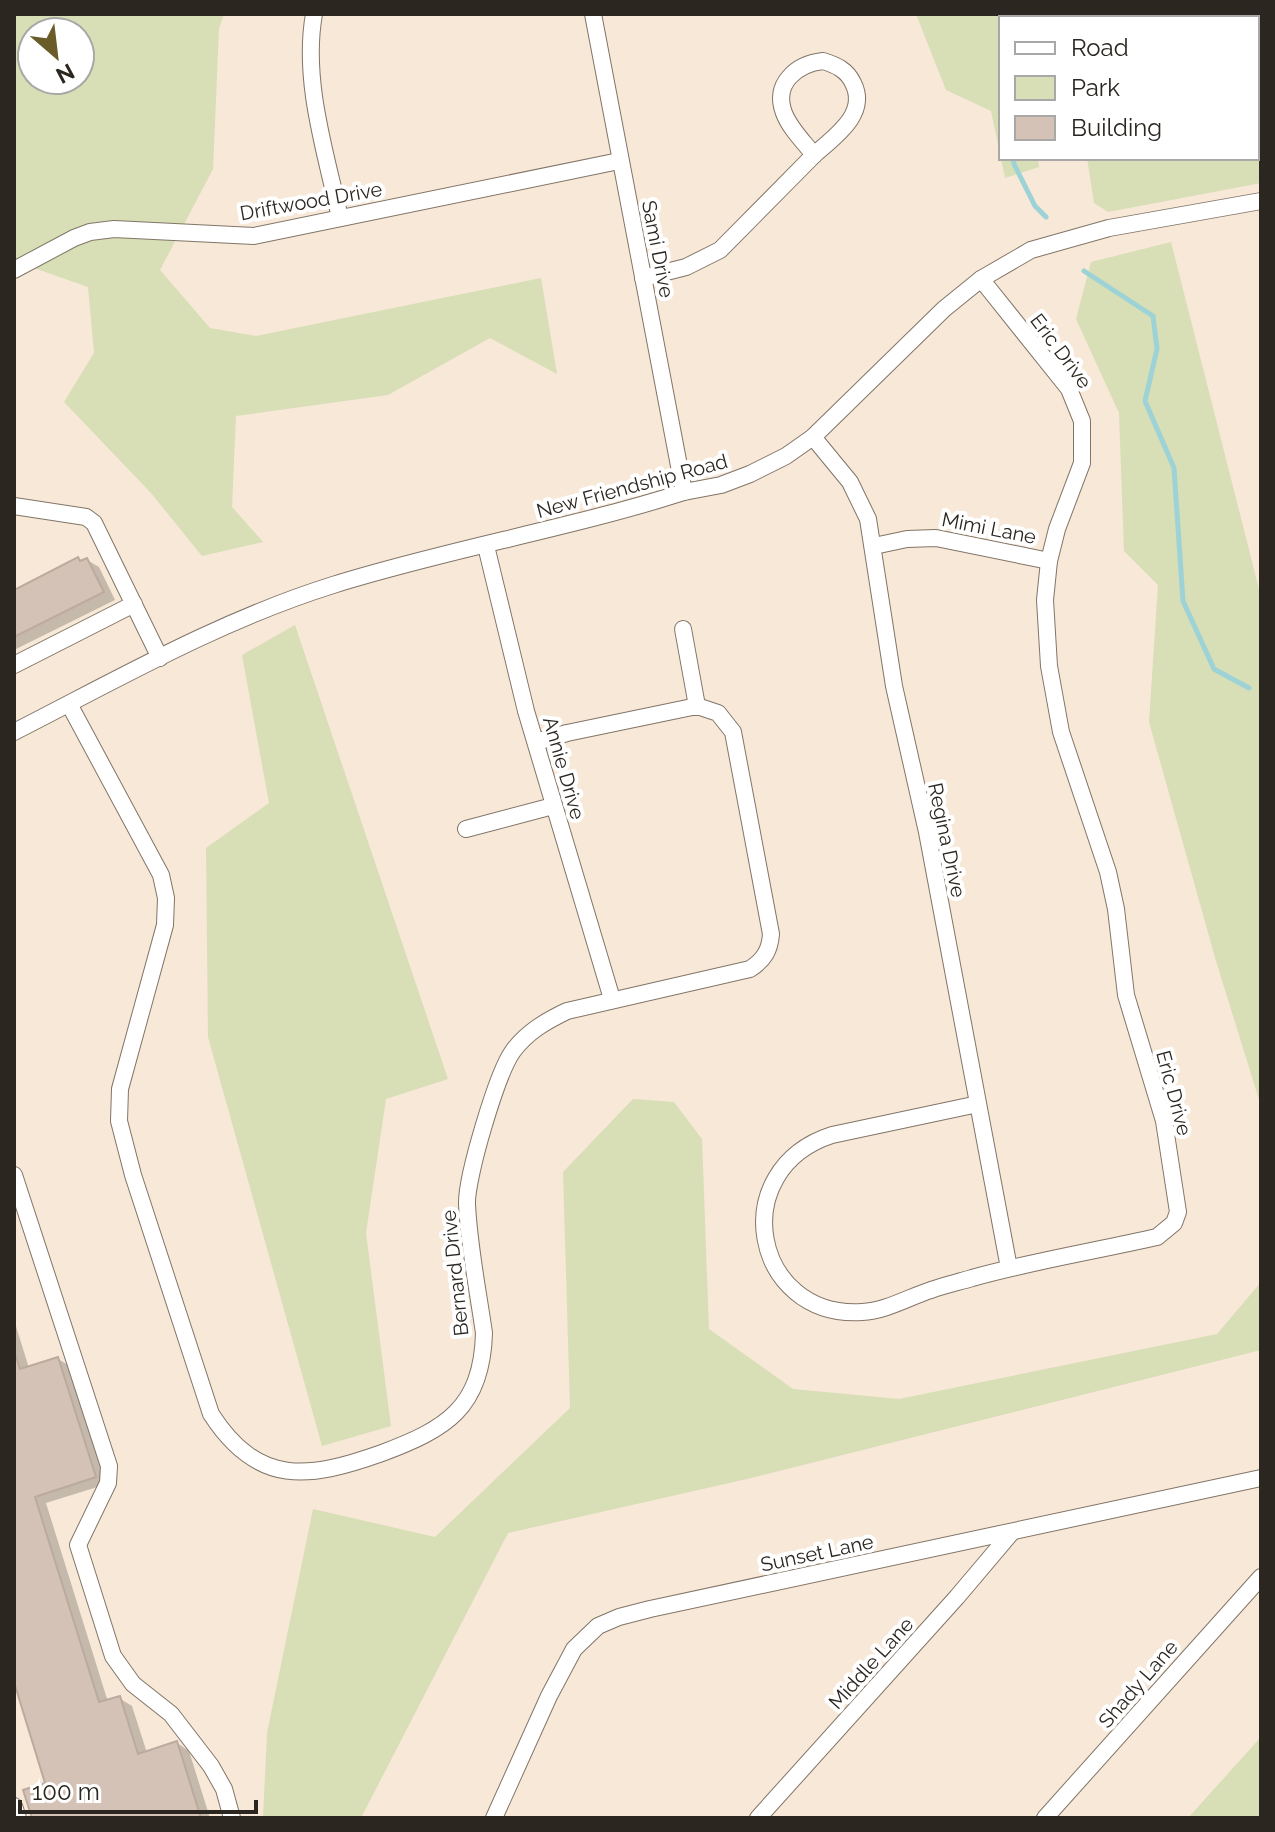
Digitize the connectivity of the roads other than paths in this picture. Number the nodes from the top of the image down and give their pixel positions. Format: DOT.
graph roads {
  1 [pos="314,14"];
  2 [pos="593,14"];
  3 [pos="814,155"];
  4 [pos="619,161"];
  5 [pos="1261,201"];
  6 [pos="340,218"];
  7 [pos="14,270"];
  8 [pos="643,278"];
  9 [pos="981,279"];
  10 [pos="813,437"];
  11 [pos="684,492"];
  12 [pos="14,506"];
  13 [pos="486,546"];
  14 [pos="874,546"];
  15 [pos="1049,561"];
  16 [pos="134,604"];
  17 [pos="683,629"];
  18 [pos="160,658"];
  19 [pos="14,665"];
  20 [pos="69,704"];
  21 [pos="697,706"];
  22 [pos="14,732"];
  23 [pos="536,742"];
  24 [pos="553,806"];
  25 [pos="466,829"];
  26 [pos="612,999"];
  27 [pos="978,1104"];
  28 [pos="14,1175"];
  29 [pos="1009,1268"];
  30 [pos="1261,1478"];
  31 [pos="1012,1532"];
  32 [pos="1261,1577"];
  33 [pos="232,1818"];
  34 [pos="494,1818"];
  35 [pos="758,1818"];
  36 [pos="1045,1818"];
  1 -- 6 [label="street"];
  2 -- 4 [label="street, Sami Drive"];
  3 -- 3 [label="street"];
  3 -- 8 [label="street"];
  4 -- 6 [label="street, Driftwood Drive"];
  4 -- 8 [label="street, Sami Drive"];
  5 -- 9 [label="street, New Friendship Road"];
  6 -- 7 [label="street, Driftwood Drive"];
  8 -- 11 [label="street, Sami Drive"];
  9 -- 10 [label="street, New Friendship Road"];
  9 -- 15 [label="street, Eric Drive"];
  10 -- 11 [label="street, New Friendship Road"];
  10 -- 14 [label="street, Regina Drive"];
  11 -- 13 [label="street, New Friendship Road"];
  12 -- 16 [label="street"];
  13 -- 18 [label="street, New Friendship Road"];
  13 -- 23 [label="street, Annie Drive"];
  14 -- 15 [label="street, Mimi Lane"];
  14 -- 27 [label="street, Regina Drive"];
  15 -- 29 [label="street, Eric Drive"];
  16 -- 18 [label="street"];
  16 -- 19 [label="street"];
  17 -- 21 [label="street"];
  18 -- 20 [label="street, New Friendship Road"];
  20 -- 22 [label="street, New Friendship Road"];
  20 -- 26 [label="street, Bernard Drive"];
  21 -- 23 [label="street"];
  21 -- 26 [label="street, Bernard Drive"];
  23 -- 24 [label="street, Annie Drive"];
  24 -- 25 [label="street"];
  24 -- 26 [label="street, Annie Drive"];
  27 -- 29 [label="street, Regina Drive"];
  27 -- 29 [label="street, Eric Drive"];
  28 -- 33 [label="street"];
  30 -- 31 [label="street, Sunset Lane"];
  31 -- 34 [label="street, Sunset Lane"];
  31 -- 35 [label="street, Middle Lane"];
  32 -- 36 [label="street, Shady Lane"];
}
